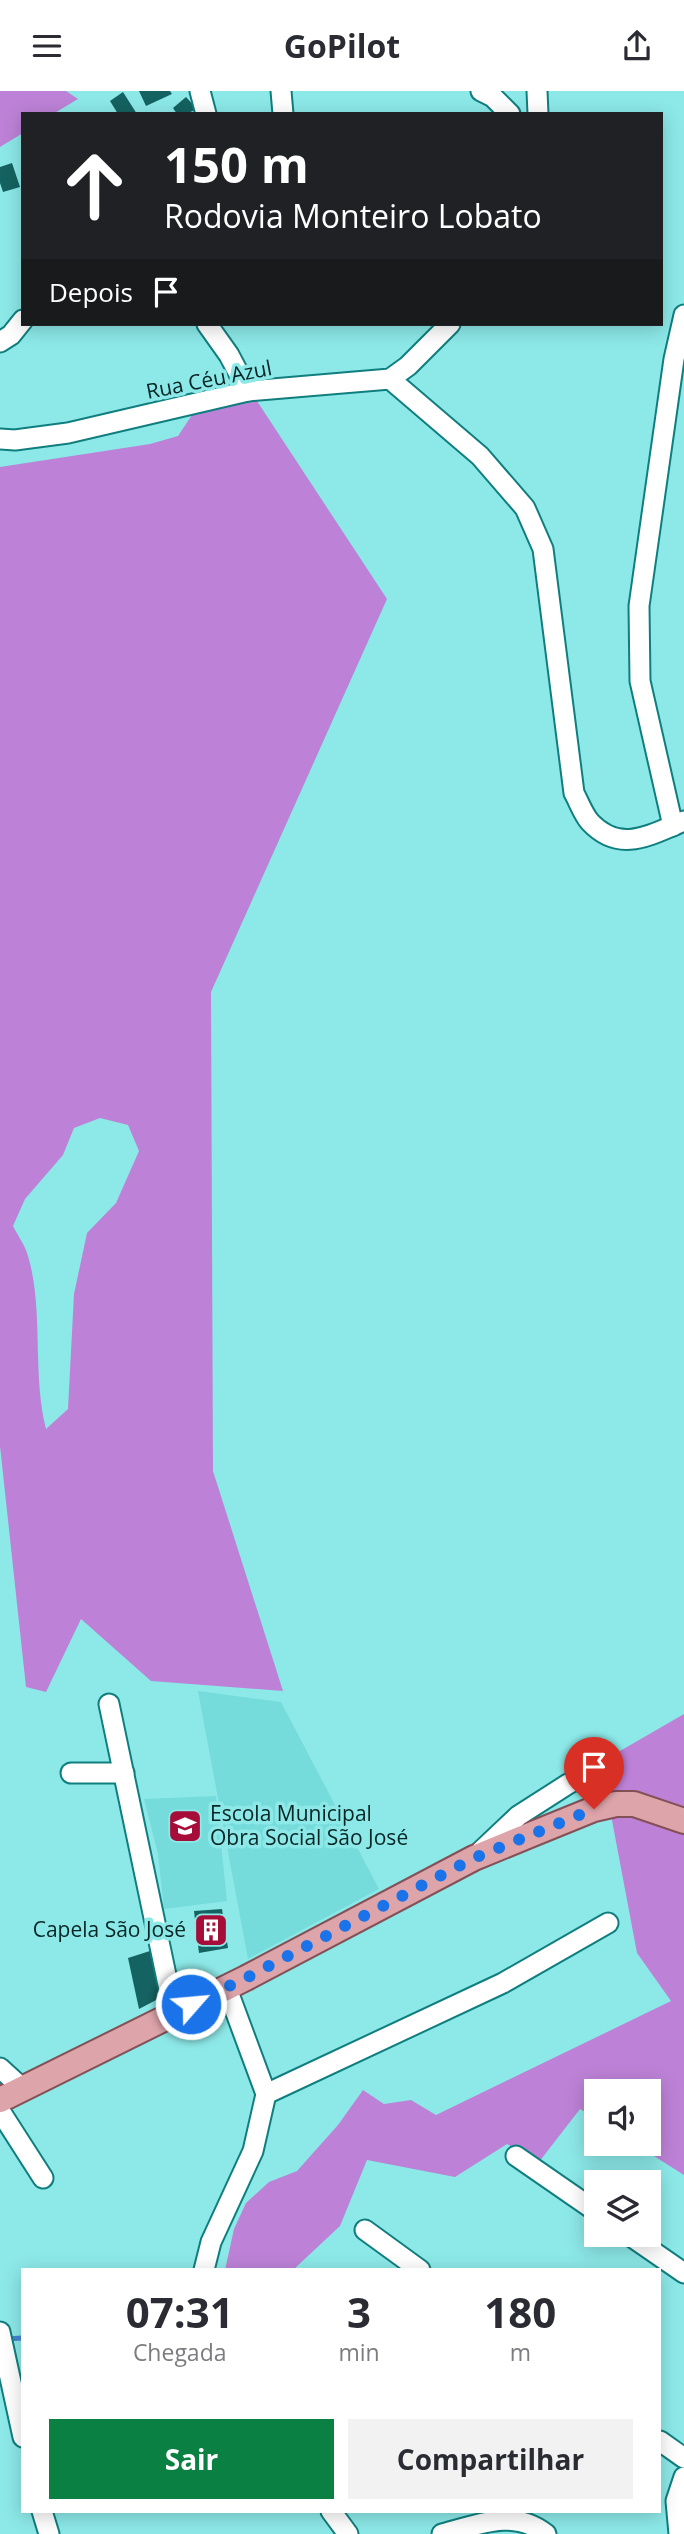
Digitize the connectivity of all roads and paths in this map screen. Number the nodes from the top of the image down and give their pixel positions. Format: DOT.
graph roads {
  1 [pos="200,91"];
  2 [pos="281,91"];
  3 [pos="481,91"];
  4 [pos="537,91"];
  5 [pos="205,112"];
  6 [pos="283,112"];
  7 [pos="508,112"];
  8 [pos="537,112"];
  9 [pos="684,315"];
  10 [pos="21,322"];
  11 [pos="208,326"];
  12 [pos="448,326"];
  13 [pos="0,342"];
  14 [pos="390,379"];
  15 [pos="248,391"];
  16 [pos="0,439"];
  17 [pos="679,823"];
  18 [pos="109,1704"];
  19 [pos="603,1767"];
  20 [pos="71,1773"];
  21 [pos="124,1773"];
  22 [pos="684,1822"];
  23 [pos="474,1858"];
  24 [pos="608,1923"];
  25 [pos="226,1986"];
  26 [pos="174,2013"];
  27 [pos="0,2068"];
  28 [pos="23,2089"];
  29 [pos="266,2094"];
  30 [pos="0,2100"];
  31 [pos="0,2112"];
  32 [pos="516,2155"];
  33 [pos="44,2178"];
  34 [pos="584,2203"];
  35 [pos="365,2230"];
  36 [pos="646,2247"];
  37 [pos="204,2268"];
  38 [pos="417,2268"];
  39 [pos="684,2273"];
  40 [pos="2,2339"];
  41 [pos="21,2428"];
  42 [pos="661,2442"];
  43 [pos="684,2458"];
  44 [pos="684,2477"];
  45 [pos="43,2513"];
  46 [pos="332,2513"];
  47 [pos="49,2534"];
  48 [pos="348,2534"];
  49 [pos="442,2534"];
  50 [pos="546,2534"];
  51 [pos="679,2534"];
  1 -- 5 [label="street"];
  2 -- 6 [label="street"];
  3 -- 7 [label="street"];
  4 -- 8 [label="street"];
  9 -- 17 [label="street"];
  10 -- 13 [label="street"];
  11 -- 15 [label="street"];
  12 -- 14 [label="street"];
  14 -- 15 [label="street, Rua Céu Azul"];
  14 -- 17 [label="street"];
  15 -- 16 [label="street, Rua Céu Azul"];
  18 -- 21 [label="street"];
  19 -- 23 [label="street"];
  20 -- 21 [label="street"];
  21 -- 26 [label="street"];
  22 -- 23 [label="main road"];
  23 -- 25 [label="main road"];
  24 -- 29 [label="street"];
  25 -- 26 [label="main road"];
  25 -- 29 [label="street"];
  26 -- 28 [label="main road"];
  27 -- 28 [label="street"];
  28 -- 30 [label="main road"];
  29 -- 37 [label="street"];
  31 -- 33 [label="street"];
  32 -- 34 [label="street"];
  35 -- 38 [label="street"];
  36 -- 39 [label="street"];
  40 -- 41 [label="street"];
  42 -- 43 [label="street"];
  44 -- 51 [label="street"];
  45 -- 47 [label="street"];
  46 -- 48 [label="street"];
  49 -- 50 [label="street"];
}
